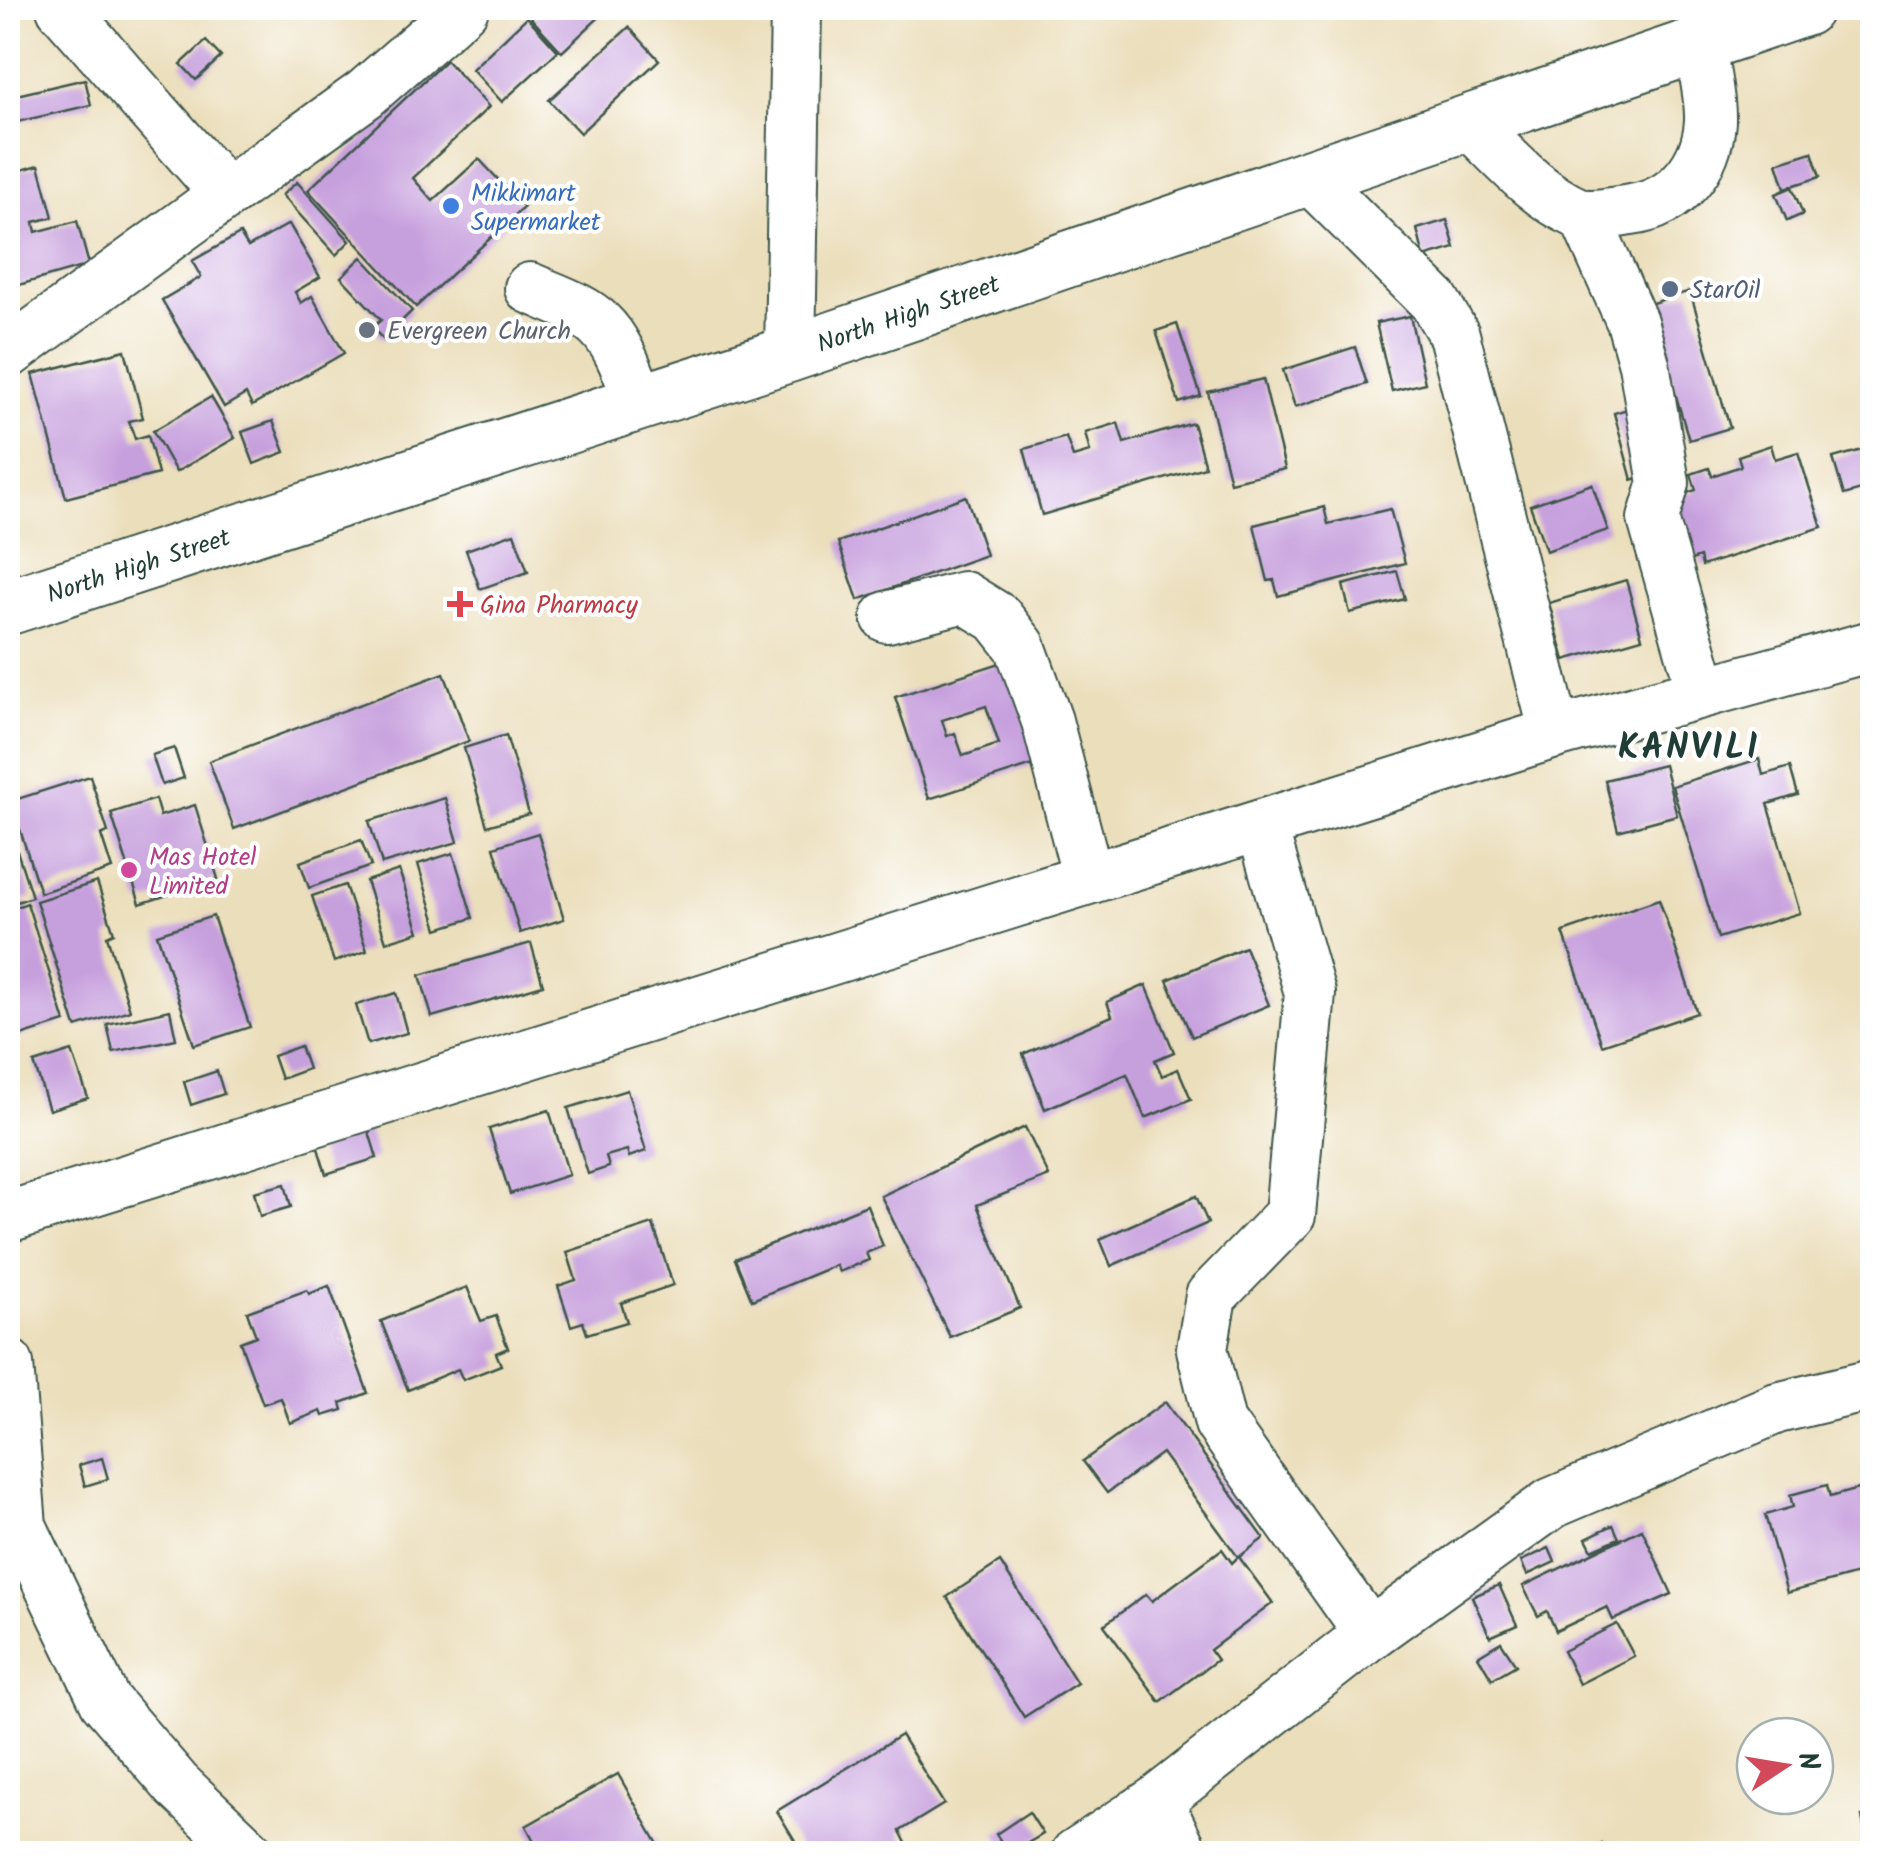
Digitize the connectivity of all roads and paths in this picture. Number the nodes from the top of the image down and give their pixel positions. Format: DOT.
graph roads {
  1 [pos="62,8"];
  2 [pos="463,8"];
  3 [pos="796,8"];
  4 [pos="1772,13"];
  5 [pos="1700,45"];
  6 [pos="1466,121"];
  7 [pos="1308,176"];
  8 [pos="226,194"];
  9 [pos="1584,215"];
  10 [pos="530,288"];
  11 [pos="8,353"];
  12 [pos="790,354"];
  13 [pos="641,402"];
  14 [pos="8,607"];
  15 [pos="887,617"];
  16 [pos="1872,646"];
  17 [pos="1702,690"];
  18 [pos="1555,733"];
  19 [pos="1262,827"];
  20 [pos="1088,878"];
  21 [pos="8,1217"];
  22 [pos="8,1364"];
  23 [pos="1872,1385"];
  24 [pos="1370,1634"];
  25 [pos="1158,1801"];
  26 [pos="250,1854"];
  27 [pos="1076,1854"];
  28 [pos="1183,1854"];
  1 -- 8 [label="street"];
  2 -- 8 [label="street"];
  3 -- 12 [label="street"];
  4 -- 5 [label="highway, North High Street"];
  5 -- 6 [label="highway, North High Street"];
  5 -- 9 [label="street"];
  6 -- 7 [label="highway, North High Street"];
  6 -- 9 [label="street"];
  7 -- 12 [label="highway, North High Street"];
  7 -- 18 [label="street"];
  8 -- 11 [label="street"];
  9 -- 17 [label="street"];
  10 -- 13 [label="street"];
  12 -- 13 [label="highway, North High Street"];
  13 -- 14 [label="highway, North High Street"];
  15 -- 20 [label="street"];
  16 -- 17 [label="street"];
  17 -- 18 [label="street"];
  18 -- 19 [label="street"];
  19 -- 20 [label="street"];
  19 -- 24 [label="street"];
  20 -- 21 [label="street"];
  22 -- 26 [label="street"];
  23 -- 24 [label="street"];
  24 -- 25 [label="street"];
  25 -- 27 [label="street"];
  25 -- 28 [label="street"];
}
